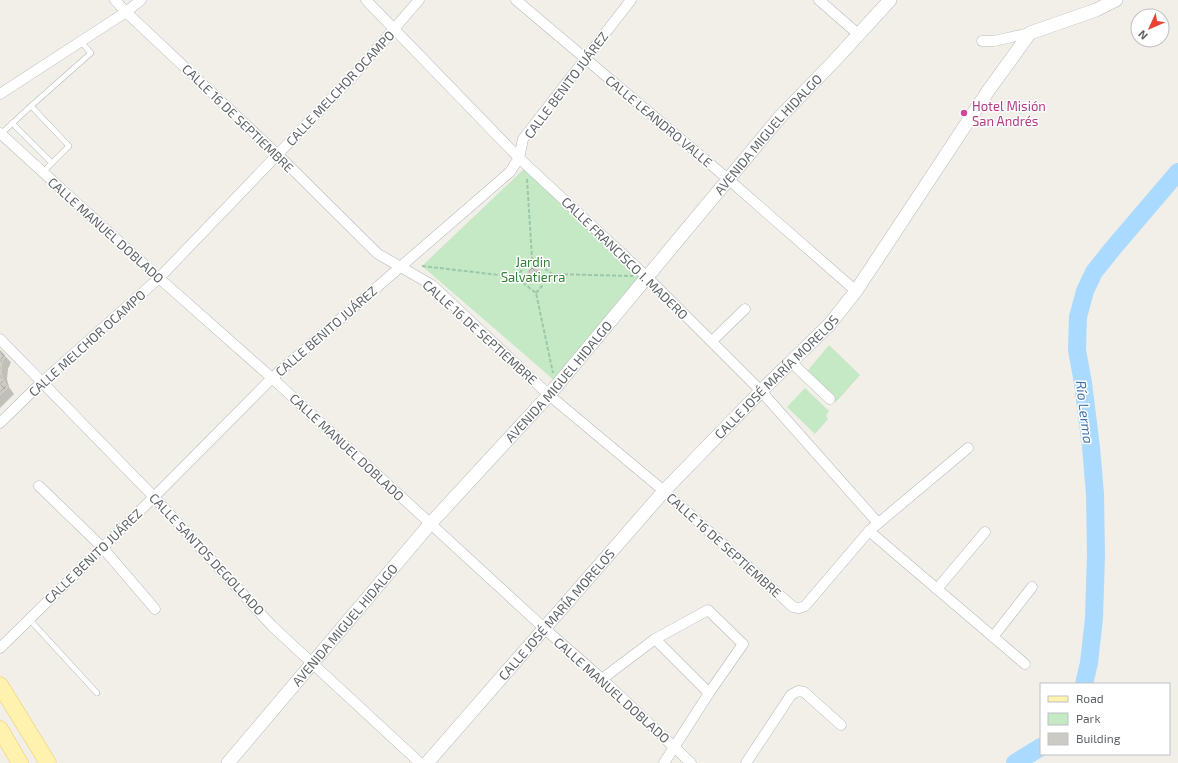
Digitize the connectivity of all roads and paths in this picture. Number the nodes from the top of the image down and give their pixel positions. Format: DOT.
graph roads {
  1 [pos="115,0"];
  2 [pos="142,0"];
  3 [pos="366,0"];
  4 [pos="419,0"];
  5 [pos="516,0"];
  6 [pos="631,0"];
  7 [pos="819,0"];
  8 [pos="890,0"];
  9 [pos="1116,0"];
  10 [pos="126,12"];
  11 [pos="395,29"];
  12 [pos="1030,33"];
  13 [pos="858,34"];
  14 [pos="982,41"];
  15 [pos="81,42"];
  16 [pos="586,59"];
  17 [pos="0,94"];
  18 [pos="30,106"];
  19 [pos="12,124"];
  20 [pos="1,134"];
  21 [pos="278,155"];
  22 [pos="519,158"];
  23 [pos="52,163"];
  24 [pos="43,172"];
  25 [pos="526,175"];
  26 [pos="728,179"];
  27 [pos="532,258"];
  28 [pos="400,266"];
  29 [pos="422,266"];
  30 [pos="552,274"];
  31 [pos="516,277"];
  32 [pos="641,277"];
  33 [pos="159,278"];
  34 [pos="856,292"];
  35 [pos="536,293"];
  36 [pos="745,309"];
  37 [pos="0,339"];
  38 [pos="712,341"];
  39 [pos="791,362"];
  40 [pos="553,373"];
  41 [pos="272,378"];
  42 [pos="42,382"];
  43 [pos="761,391"];
  44 [pos="549,395"];
  45 [pos="830,399"];
  46 [pos="0,423"];
  47 [pos="968,448"];
  48 [pos="38,486"];
  49 [pos="664,491"];
  50 [pos="154,497"];
  51 [pos="878,523"];
  52 [pos="430,524"];
  53 [pos="868,531"];
  54 [pos="985,532"];
  55 [pos="102,547"];
  56 [pos="1032,586"];
  57 [pos="937,589"];
  58 [pos="155,609"];
  59 [pos="29,619"];
  60 [pos="545,629"];
  61 [pos="993,637"];
  62 [pos="655,639"];
  63 [pos="0,648"];
  64 [pos="313,664"];
  65 [pos="1025,664"];
  66 [pos="602,679"];
  67 [pos="0,685"];
  68 [pos="98,693"];
  69 [pos="708,693"];
  70 [pos="841,725"];
  71 [pos="0,729"];
  72 [pos="674,747"];
  73 [pos="20,763"];
  74 [pos="48,763"];
  75 [pos="228,763"];
  76 [pos="420,763"];
  77 [pos="427,763"];
  78 [pos="664,763"];
  79 [pos="690,763"];
  80 [pos="746,763"];
  1 -- 10 [label="street, CALLE 16 DE SEPTIEMBRE"];
  2 -- 10 [label="street"];
  3 -- 11 [label="street, CALLE FRANCISCO I. MADERO"];
  4 -- 11 [label="street, CALLE MELCHOR OCAMPO"];
  5 -- 16 [label="street, CALLE LEANDRO VALLE"];
  6 -- 16 [label="street, CALLE BENITO JUÁREZ"];
  7 -- 13 [label="street"];
  8 -- 13 [label="street, AVENIDA MIGUEL HIDALGO"];
  9 -- 12 [label="street"];
  10 -- 15 [label="street"];
  10 -- 21 [label="street, CALLE 16 DE SEPTIEMBRE"];
  11 -- 21 [label="street, CALLE MELCHOR OCAMPO"];
  11 -- 22 [label="street, CALLE FRANCISCO I. MADERO"];
  12 -- 14 [label="street"];
  12 -- 34 [label="street, CALLE JOSÉ MARÍA MORELOS"];
  13 -- 26 [label="street, AVENIDA MIGUEL HIDALGO"];
  15 -- 17 [label="street"];
  15 -- 18 [label="lane"];
  16 -- 22 [label="street, CALLE BENITO JUÁREZ"];
  16 -- 26 [label="street, CALLE LEANDRO VALLE"];
  18 -- 19 [label="lane"];
  18 -- 23 [label="lane"];
  19 -- 20 [label="lane"];
  19 -- 23 [label="lane"];
  20 -- 24 [label="street, CALLE MANUEL DOBLADO"];
  21 -- 28 [label="street, CALLE 16 DE SEPTIEMBRE"];
  21 -- 33 [label="street, CALLE MELCHOR OCAMPO"];
  22 -- 28 [label="street, CALLE BENITO JUÁREZ"];
  22 -- 32 [label="street, CALLE FRANCISCO I. MADERO"];
  23 -- 24 [label="lane"];
  24 -- 33 [label="street, CALLE MANUEL DOBLADO"];
  25 -- 27 [label="path"];
  26 -- 32 [label="street, AVENIDA MIGUEL HIDALGO"];
  26 -- 34 [label="street, CALLE LEANDRO VALLE"];
  27 -- 30 [label="path"];
  27 -- 31 [label="path"];
  28 -- 41 [label="street, CALLE BENITO JUÁREZ"];
  28 -- 44 [label="street, CALLE 16 DE SEPTIEMBRE"];
  29 -- 31 [label="path"];
  30 -- 32 [label="path"];
  30 -- 35 [label="path"];
  31 -- 35 [label="path"];
  32 -- 38 [label="street, CALLE FRANCISCO I. MADERO"];
  32 -- 44 [label="street, AVENIDA MIGUEL HIDALGO"];
  33 -- 41 [label="street, CALLE MANUEL DOBLADO"];
  33 -- 42 [label="street, CALLE MELCHOR OCAMPO"];
  34 -- 39 [label="street, CALLE JOSÉ MARÍA MORELOS"];
  35 -- 40 [label="path"];
  36 -- 38 [label="street"];
  37 -- 42 [label="street, CALLE SANTOS DEGOLLADO"];
  38 -- 43 [label="street, CALLE FRANCISCO I. MADERO"];
  39 -- 43 [label="street, CALLE JOSÉ MARÍA MORELOS"];
  39 -- 45 [label="street"];
  41 -- 50 [label="street, CALLE BENITO JUÁREZ"];
  41 -- 52 [label="street, CALLE MANUEL DOBLADO"];
  42 -- 46 [label="street, CALLE MELCHOR OCAMPO"];
  42 -- 50 [label="street, CALLE SANTOS DEGOLLADO"];
  43 -- 49 [label="street, CALLE JOSÉ MARÍA MORELOS"];
  43 -- 51 [label="street, CALLE FRANCISCO I. MADERO"];
  44 -- 49 [label="street, CALLE 16 DE SEPTIEMBRE"];
  44 -- 52 [label="street, AVENIDA MIGUEL HIDALGO"];
  47 -- 51 [label="street"];
  48 -- 55 [label="street"];
  49 -- 53 [label="street, CALLE 16 DE SEPTIEMBRE"];
  49 -- 60 [label="street, CALLE JOSÉ MARÍA MORELOS"];
  50 -- 55 [label="street, CALLE BENITO JUÁREZ"];
  50 -- 64 [label="street, CALLE SANTOS DEGOLLADO"];
  51 -- 53 [label="street"];
  52 -- 60 [label="street, CALLE MANUEL DOBLADO"];
  52 -- 64 [label="street, AVENIDA MIGUEL HIDALGO"];
  53 -- 57 [label="street"];
  54 -- 57 [label="street"];
  55 -- 58 [label="street"];
  55 -- 59 [label="street, CALLE BENITO JUÁREZ"];
  56 -- 61 [label="street"];
  57 -- 61 [label="street"];
  59 -- 63 [label="street, CALLE BENITO JUÁREZ"];
  59 -- 68 [label="lane"];
  60 -- 66 [label="street, CALLE MANUEL DOBLADO"];
  60 -- 77 [label="street, CALLE JOSÉ MARÍA MORELOS"];
  61 -- 65 [label="street"];
  62 -- 66 [label="street"];
  62 -- 69 [label="street"];
  62 -- 69 [label="street"];
  64 -- 75 [label="street, AVENIDA MIGUEL HIDALGO"];
  64 -- 76 [label="street, CALLE SANTOS DEGOLLADO"];
  66 -- 72 [label="street, CALLE MANUEL DOBLADO"];
  67 -- 74 [label="main road"];
  69 -- 72 [label="street"];
  70 -- 80 [label="street"];
  71 -- 73 [label="main road"];
  72 -- 78 [label="street"];
  72 -- 79 [label="street, CALLE MANUEL DOBLADO"];
}
